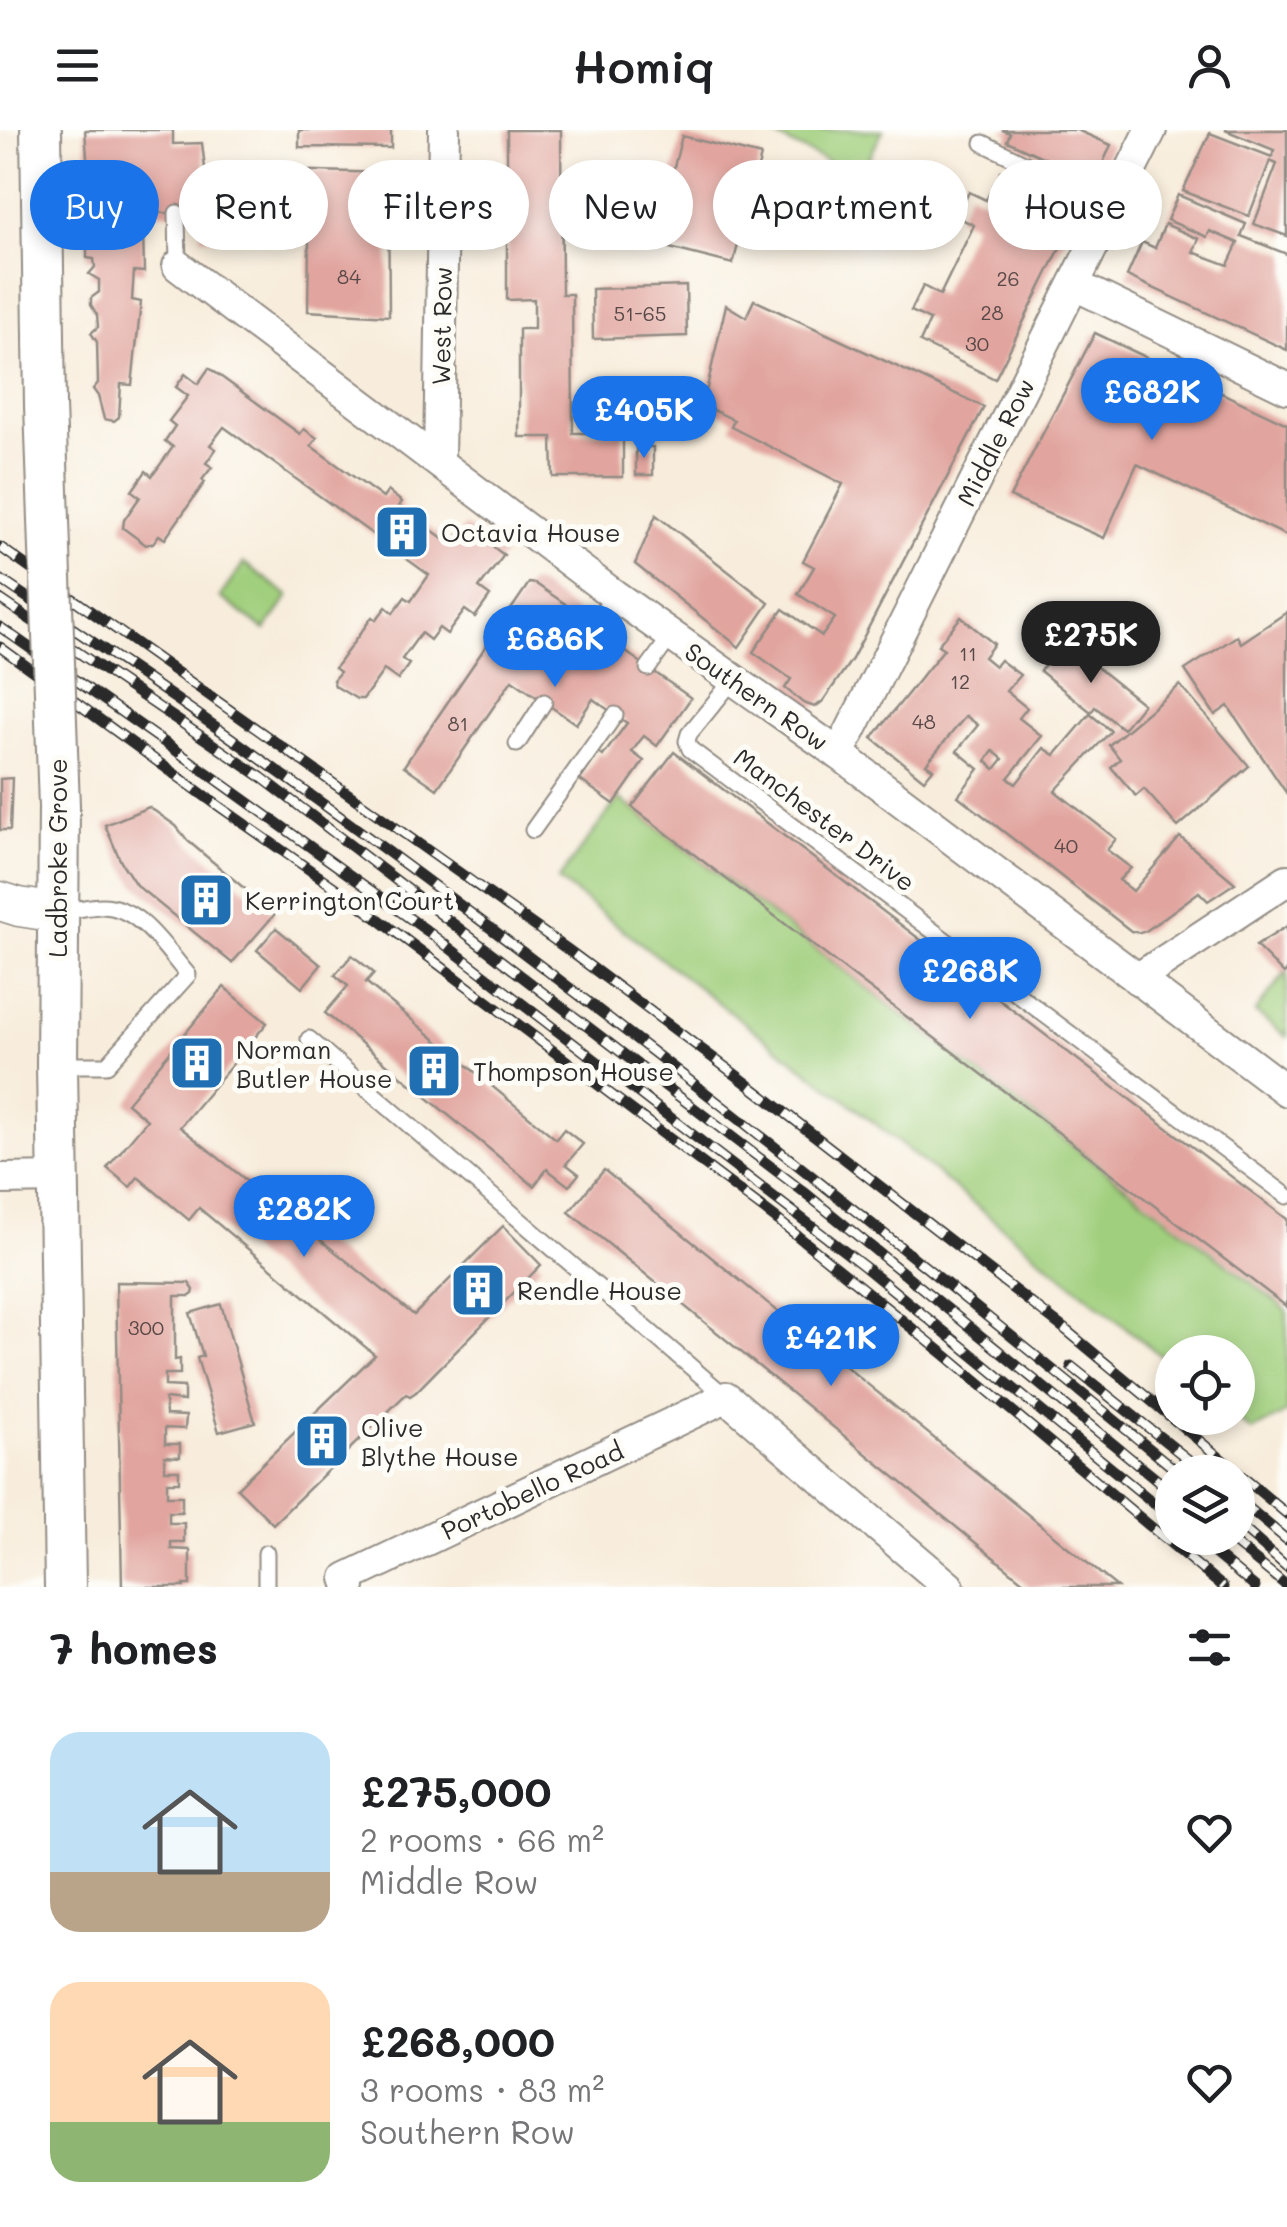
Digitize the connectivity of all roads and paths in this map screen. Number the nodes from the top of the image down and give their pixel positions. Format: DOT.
graph roads {
  1 [pos="41,130"];
  2 [pos="444,130"];
  3 [pos="1150,130"];
  4 [pos="983,143"];
  5 [pos="1018,160"];
  6 [pos="1136,160"];
  7 [pos="177,214"];
  8 [pos="1092,250"];
  9 [pos="178,266"];
  10 [pos="1075,285"];
  11 [pos="1287,388"];
  12 [pos="439,462"];
  13 [pos="614,595"];
  14 [pos="593,626"];
  15 [pos="671,636"];
  16 [pos="648,668"];
  17 [pos="733,680"];
  18 [pos="544,702"];
  19 [pos="615,714"];
  20 [pos="517,744"];
  21 [pos="839,754"];
  22 [pos="533,830"];
  23 [pos="1287,880"];
  24 [pos="0,901"];
  25 [pos="58,913"];
  26 [pos="1137,979"];
  27 [pos="309,1040"];
  28 [pos="57,1065"];
  29 [pos="1287,1091"];
  30 [pos="60,1178"];
  31 [pos="0,1179"];
  32 [pos="1287,1196"];
  33 [pos="726,1398"];
  34 [pos="266,1553"];
  35 [pos="65,1587"];
  36 [pos="266,1587"];
  37 [pos="350,1587"];
  38 [pos="949,1587"];
  1 -- 25 [label="main road, Ladbroke Grove, bridge"];
  2 -- 12 [label="street, West Row"];
  3 -- 6 [label="street, Middle Row"];
  4 -- 5 [label="lane"];
  7 -- 9 [label="lane"];
  8 -- 10 [label="street, Middle Row"];
  9 -- 12 [label="street, Southern Row"];
  10 -- 11 [label="street"];
  10 -- 21 [label="street, Middle Row"];
  12 -- 13 [label="street, Southern Row"];
  13 -- 14 [label="lane"];
  13 -- 15 [label="street, Southern Row"];
  15 -- 16 [label="lane"];
  15 -- 17 [label="street, Southern Row"];
  17 -- 21 [label="street, Southern Row"];
  17 -- 32 [label="lane, Manchester Drive"];
  18 -- 20 [label="lane"];
  19 -- 22 [label="lane"];
  21 -- 26 [label="street, Southern Row"];
  23 -- 26 [label="street"];
  24 -- 25 [label="street"];
  25 -- 28 [label="main road, Ladbroke Grove"];
  25 -- 28 [label="lane"];
  26 -- 29 [label="street, Southern Row"];
  27 -- 33 [label="lane"];
  28 -- 30 [label="main road, Ladbroke Grove"];
  30 -- 31 [label="street"];
  30 -- 35 [label="main road, Ladbroke Grove"];
  33 -- 37 [label="street, Portobello Road"];
  33 -- 38 [label="street"];
  34 -- 36 [label="lane"];
}
